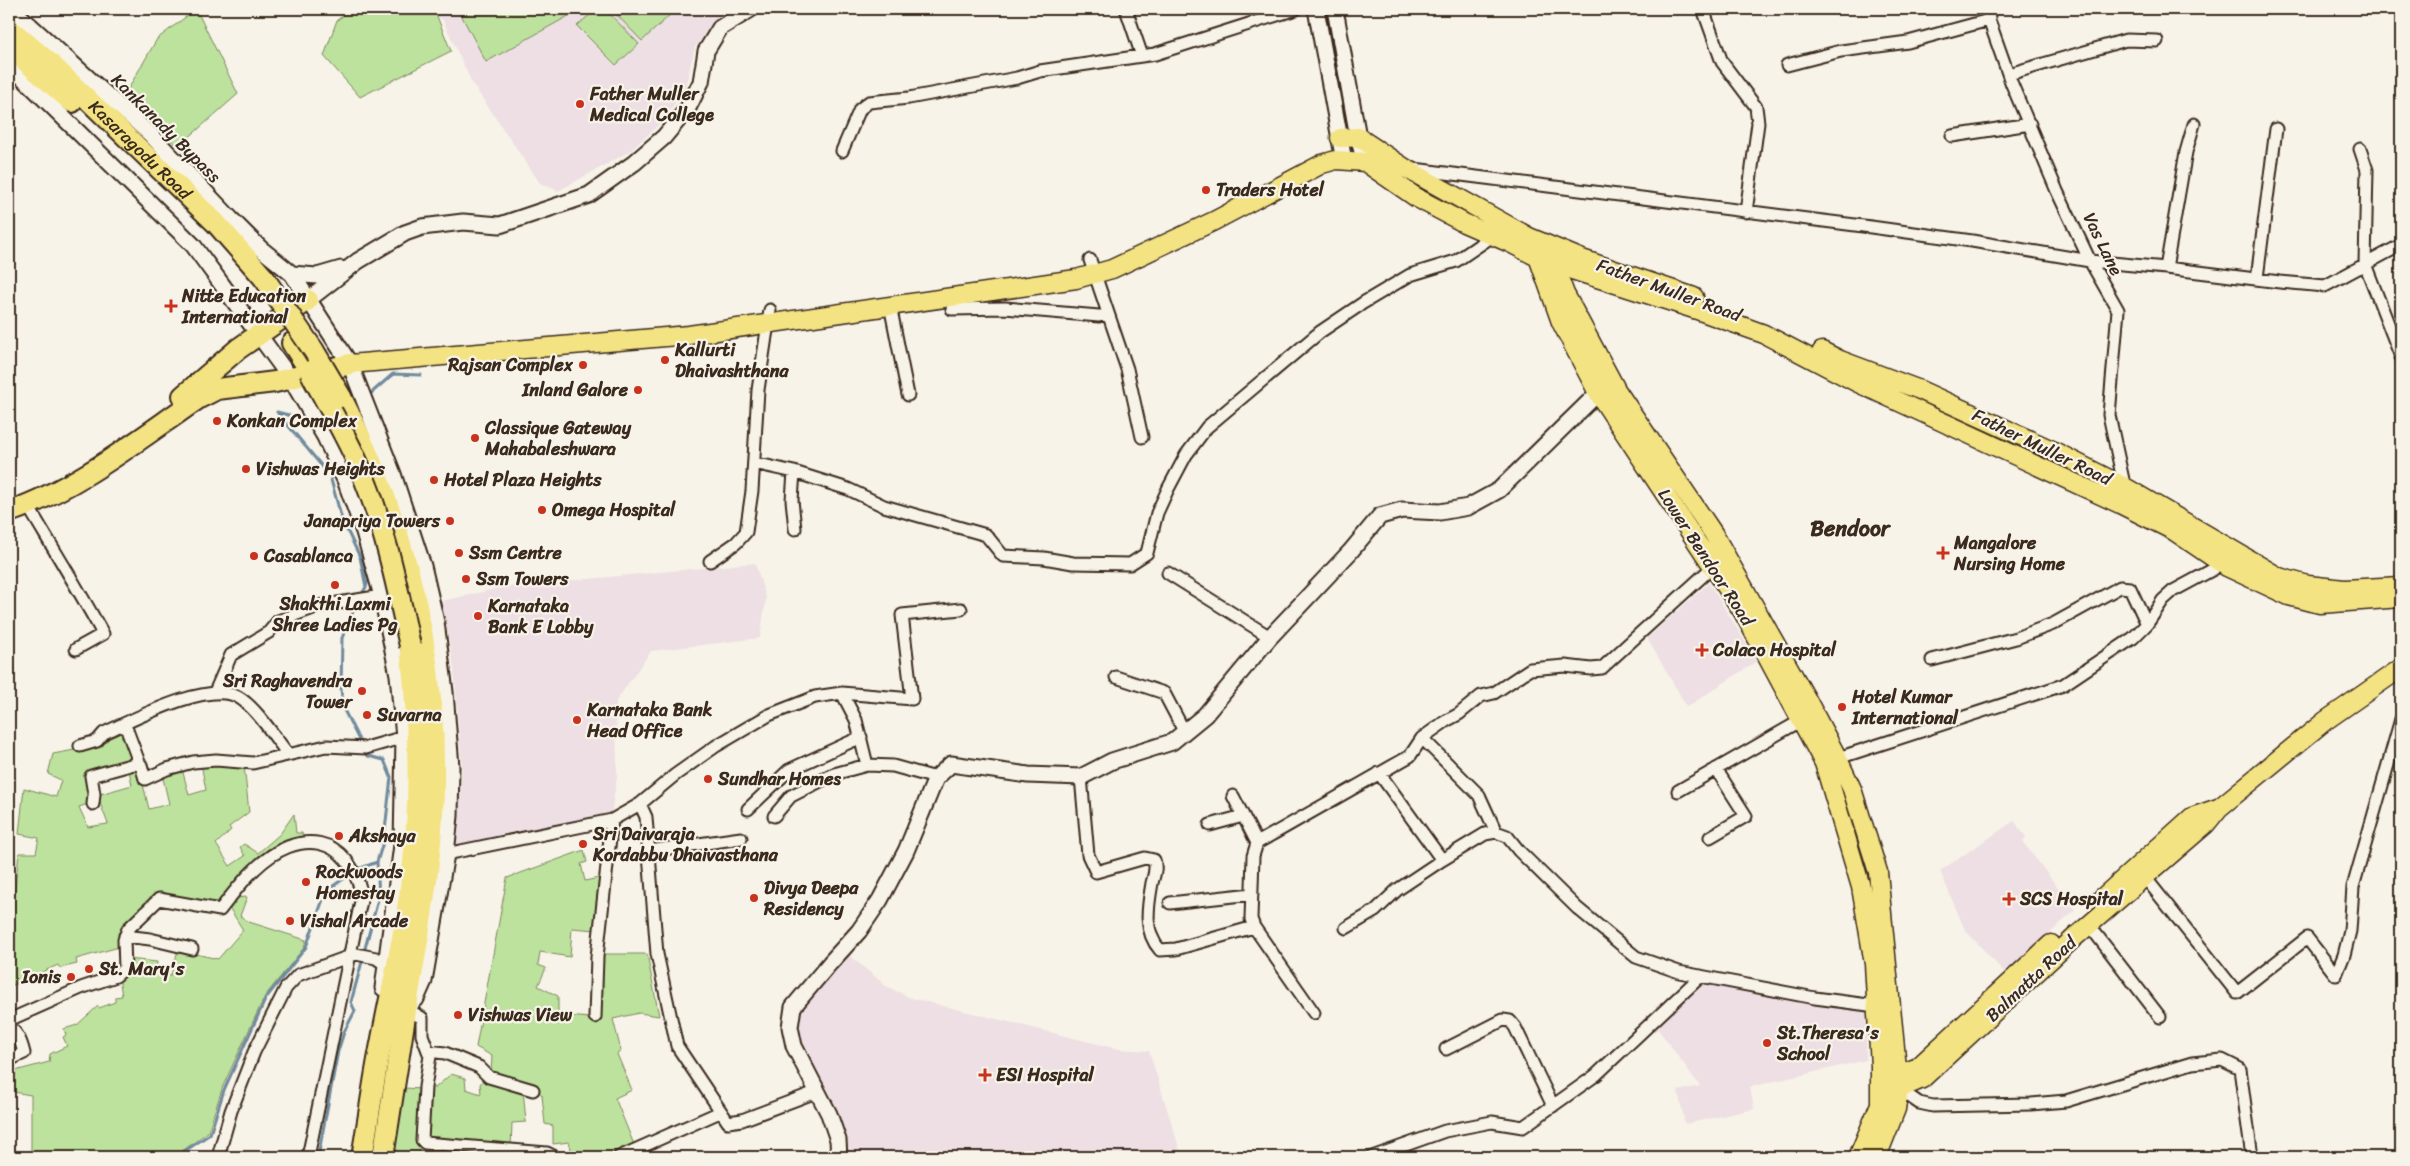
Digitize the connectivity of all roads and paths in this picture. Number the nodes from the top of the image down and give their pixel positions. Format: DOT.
graph roads {
  1 [pos="12,9"];
  2 [pos="751,9"];
  3 [pos="1126,9"];
  4 [pos="1296,9"];
  5 [pos="1316,9"];
  6 [pos="1335,9"];
  7 [pos="1703,9"];
  8 [pos="1988,14"];
  9 [pos="9,28"];
  10 [pos="2157,41"];
  11 [pos="9,47"];
  12 [pos="1142,56"];
  13 [pos="9,64"];
  14 [pos="1787,65"];
  15 [pos="2009,74"];
  16 [pos="2030,124"];
  17 [pos="2194,124"];
  18 [pos="2276,129"];
  19 [pos="1952,136"];
  20 [pos="1358,137"];
  21 [pos="1340,138"];
  22 [pos="2360,149"];
  23 [pos="842,151"];
  24 [pos="1344,161"];
  25 [pos="1365,162"];
  26 [pos="1405,168"];
  27 [pos="1746,212"];
  28 [pos="1509,225"];
  29 [pos="1493,236"];
  30 [pos="2401,245"];
  31 [pos="1550,254"];
  32 [pos="358,261"];
  33 [pos="2090,261"];
  34 [pos="2365,264"];
  35 [pos="1092,268"];
  36 [pos="2166,268"];
  37 [pos="292,274"];
  38 [pos="2257,278"];
  39 [pos="256,280"];
  40 [pos="308,300"];
  41 [pos="890,305"];
  42 [pos="952,309"];
  43 [pos="1108,314"];
  44 [pos="769,317"];
  45 [pos="259,336"];
  46 [pos="2401,357"];
  47 [pos="350,364"];
  48 [pos="290,379"];
  49 [pos="1606,389"];
  50 [pos="908,395"];
  51 [pos="1142,437"];
  52 [pos="754,463"];
  53 [pos="794,472"];
  54 [pos="2123,495"];
  55 [pos="18,503"];
  56 [pos="9,512"];
  57 [pos="796,529"];
  58 [pos="710,561"];
  59 [pos="1720,561"];
  60 [pos="2223,564"];
  61 [pos="1168,573"];
  62 [pos="2401,586"];
  63 [pos="382,596"];
  64 [pos="2401,598"];
  65 [pos="961,610"];
  66 [pos="2147,624"];
  67 [pos="1270,637"];
  68 [pos="417,643"];
  69 [pos="76,650"];
  70 [pos="1932,660"];
  71 [pos="2401,668"];
  72 [pos="1116,677"];
  73 [pos="215,692"];
  74 [pos="842,693"];
  75 [pos="2401,719"];
  76 [pos="1802,720"];
  77 [pos="122,725"];
  78 [pos="1184,731"];
  79 [pos="404,737"];
  80 [pos="861,737"];
  81 [pos="1422,738"];
  82 [pos="80,746"];
  83 [pos="288,754"];
  84 [pos="1831,761"];
  85 [pos="140,765"];
  86 [pos="867,765"];
  87 [pos="1716,769"];
  88 [pos="1380,773"];
  89 [pos="1081,776"];
  90 [pos="936,778"];
  91 [pos="1678,791"];
  92 [pos="1233,796"];
  93 [pos="93,804"];
  94 [pos="640,804"];
  95 [pos="2219,808"];
  96 [pos="748,809"];
  97 [pos="774,816"];
  98 [pos="1243,816"];
  99 [pos="612,820"];
  100 [pos="1210,825"];
  101 [pos="1496,832"];
  102 [pos="1710,837"];
  103 [pos="741,838"];
  104 [pos="1257,843"];
  105 [pos="648,850"];
  106 [pos="446,854"];
  107 [pos="1442,860"];
  108 [pos="2144,876"];
  109 [pos="1252,894"];
  110 [pos="1170,903"];
  111 [pos="2090,925"];
  112 [pos="1254,928"];
  113 [pos="1346,928"];
  114 [pos="125,936"];
  115 [pos="192,949"];
  116 [pos="349,958"];
  117 [pos="386,965"];
  118 [pos="1701,976"];
  119 [pos="1876,1006"];
  120 [pos="407,1009"];
  121 [pos="1314,1013"];
  122 [pos="595,1017"];
  123 [pos="2160,1017"];
  124 [pos="9,1020"];
  125 [pos="9,1026"];
  126 [pos="1446,1049"];
  127 [pos="428,1051"];
  128 [pos="9,1060"];
  129 [pos="376,1070"];
  130 [pos="1880,1078"];
  131 [pos="1899,1082"];
  132 [pos="533,1090"];
  133 [pos="816,1092"];
  134 [pos="1880,1104"];
  135 [pos="1553,1106"];
  136 [pos="720,1112"];
  137 [pos="218,1157"];
  138 [pos="308,1157"];
  139 [pos="362,1157"];
  140 [pos="383,1157"];
  141 [pos="555,1157"];
  142 [pos="619,1157"];
  143 [pos="839,1157"];
  144 [pos="1372,1157"];
  145 [pos="1858,1157"];
  146 [pos="1877,1157"];
  147 [pos="2252,1157"];
  1 -- 37 [label="street, Kankanady Bypass"];
  2 -- 32 [label="street"];
  3 -- 12 [label="street"];
  4 -- 12 [label="street"];
  5 -- 21 [label="street"];
  6 -- 20 [label="street"];
  7 -- 27 [label="street"];
  8 -- 14 [label="street"];
  8 -- 15 [label="street, Vas Lane"];
  9 -- 39 [label="highway, Kasaragodu Road"];
  10 -- 15 [label="street"];
  11 -- 39 [label="highway, Kasaragodu Road"];
  12 -- 23 [label="street"];
  13 -- 45 [label="street"];
  15 -- 16 [label="street, Vas Lane"];
  16 -- 19 [label="street"];
  16 -- 33 [label="street, Vas Lane"];
  17 -- 36 [label="street"];
  18 -- 38 [label="street"];
  20 -- 21 [label="main road"];
  20 -- 25 [label="street"];
  20 -- 26 [label="main road, Father Muller Road"];
  21 -- 24 [label="street"];
  22 -- 34 [label="street"];
  24 -- 25 [label="main road"];
  24 -- 35 [label="main road"];
  25 -- 29 [label="main road"];
  26 -- 27 [label="street"];
  26 -- 28 [label="main road, Father Muller Road"];
  27 -- 33 [label="street"];
  28 -- 29 [label="street"];
  28 -- 31 [label="main road, Father Muller Road"];
  29 -- 31 [label="main road"];
  29 -- 53 [label="street"];
  30 -- 34 [label="street"];
  31 -- 49 [label="main road, Lower Bendoor Road"];
  31 -- 54 [label="main road, Father Muller Road"];
  32 -- 37 [label="street"];
  32 -- 40 [label="street"];
  33 -- 36 [label="street"];
  33 -- 54 [label="street, Vas Lane"];
  34 -- 38 [label="street"];
  34 -- 46 [label="street"];
  35 -- 41 [label="main road"];
  35 -- 43 [label="street"];
  36 -- 38 [label="street"];
  37 -- 40 [label="street, Kankanady Bypass"];
  39 -- 68 [label="highway, bridge"];
  40 -- 45 [label="highway"];
  40 -- 47 [label="street, Kankanady Bypass"];
  41 -- 44 [label="main road"];
  41 -- 50 [label="street"];
  42 -- 43 [label="street"];
  43 -- 51 [label="street"];
  44 -- 47 [label="main road"];
  44 -- 52 [label="street"];
  45 -- 48 [label="street"];
  45 -- 55 [label="highway"];
  47 -- 48 [label="highway"];
  47 -- 106 [label="street, Kankanady Bypass"];
  48 -- 55 [label="highway"];
  48 -- 63 [label="street"];
  49 -- 59 [label="main road, Lower Bendoor Road"];
  49 -- 67 [label="street"];
  52 -- 53 [label="street"];
  52 -- 58 [label="street"];
  53 -- 57 [label="street"];
  54 -- 60 [label="main road"];
  54 -- 62 [label="main road"];
  55 -- 56 [label="highway"];
  55 -- 69 [label="street"];
  59 -- 76 [label="main road, Lower Bendoor Road"];
  59 -- 81 [label="street"];
  59 -- 84 [label="main road"];
  60 -- 64 [label="main road"];
  60 -- 66 [label="street"];
  61 -- 67 [label="street"];
  63 -- 73 [label="street"];
  63 -- 79 [label="street"];
  65 -- 74 [label="street"];
  66 -- 70 [label="street"];
  66 -- 84 [label="street"];
  67 -- 78 [label="street"];
  68 -- 120 [label="highway"];
  68 -- 129 [label="highway"];
  71 -- 95 [label="main road, Balmatta Road"];
  72 -- 78 [label="street"];
  73 -- 77 [label="street"];
  73 -- 83 [label="street"];
  74 -- 80 [label="street"];
  74 -- 94 [label="street"];
  75 -- 108 [label="street"];
  76 -- 84 [label="main road, Lower Bendoor Road"];
  76 -- 87 [label="street"];
  77 -- 82 [label="street"];
  77 -- 85 [label="street"];
  78 -- 89 [label="street"];
  79 -- 83 [label="street"];
  79 -- 117 [label="street"];
  80 -- 86 [label="street"];
  80 -- 96 [label="street"];
  81 -- 88 [label="street"];
  81 -- 101 [label="street"];
  83 -- 85 [label="street"];
  84 -- 119 [label="main road, Lower Bendoor Road"];
  84 -- 131 [label="main road"];
  85 -- 93 [label="street"];
  86 -- 90 [label="street"];
  86 -- 97 [label="street"];
  87 -- 91 [label="street"];
  87 -- 102 [label="street"];
  88 -- 104 [label="street"];
  88 -- 107 [label="street"];
  89 -- 90 [label="street"];
  89 -- 112 [label="street"];
  90 -- 133 [label="street"];
  92 -- 98 [label="street"];
  94 -- 99 [label="street"];
  94 -- 105 [label="street"];
  95 -- 108 [label="main road, Balmatta Road"];
  95 -- 131 [label="main road, Balmatta Road"];
  98 -- 100 [label="street"];
  98 -- 104 [label="street"];
  99 -- 106 [label="street"];
  99 -- 122 [label="street"];
  101 -- 107 [label="street"];
  101 -- 118 [label="street"];
  103 -- 105 [label="street"];
  104 -- 109 [label="street"];
  105 -- 136 [label="street"];
  106 -- 120 [label="street, Kankanady Bypass"];
  107 -- 113 [label="street"];
  108 -- 111 [label="main road, Balmatta Road"];
  109 -- 110 [label="street"];
  109 -- 112 [label="street"];
  111 -- 123 [label="street"];
  111 -- 131 [label="main road, Balmatta Road"];
  112 -- 121 [label="street"];
  114 -- 115 [label="street"];
  114 -- 116 [label="street"];
  114 -- 124 [label="street"];
  116 -- 117 [label="street"];
  116 -- 137 [label="street"];
  116 -- 138 [label="street"];
  117 -- 129 [label="street"];
  118 -- 119 [label="street"];
  118 -- 135 [label="street"];
  119 -- 130 [label="main road, Lower Bendoor Road"];
  120 -- 127 [label="street"];
  120 -- 140 [label="highway"];
  125 -- 128 [label="street"];
  126 -- 135 [label="street"];
  127 -- 132 [label="street"];
  127 -- 141 [label="street"];
  129 -- 139 [label="highway"];
  130 -- 131 [label="main road, Balmatta Road"];
  130 -- 134 [label="main road, Lower Bendoor Road"];
  131 -- 134 [label="main road, Balmatta Road"];
  131 -- 146 [label="main road"];
  131 -- 147 [label="street"];
  133 -- 136 [label="street"];
  133 -- 143 [label="street"];
  134 -- 145 [label="main road"];
  135 -- 144 [label="street"];
  136 -- 142 [label="street"];
}
